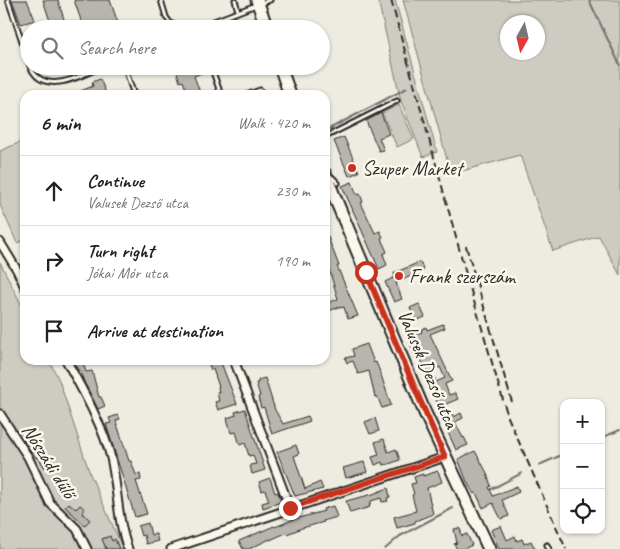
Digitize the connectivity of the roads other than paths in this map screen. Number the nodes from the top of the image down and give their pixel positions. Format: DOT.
graph roads {
  1 [pos="8,0"];
  2 [pos="161,0"];
  3 [pos="235,0"];
  4 [pos="270,0"];
  5 [pos="257,2"];
  6 [pos="238,10"];
  7 [pos="168,20"];
  8 [pos="216,20"];
  9 [pos="263,20"];
  10 [pos="20,35"];
  11 [pos="35,75"];
  12 [pos="82,75"];
  13 [pos="127,75"];
  14 [pos="215,75"];
  15 [pos="283,75"];
  16 [pos="132,90"];
  17 [pos="219,90"];
  18 [pos="288,90"];
  19 [pos="397,101"];
  20 [pos="330,134"];
  21 [pos="330,181"];
  22 [pos="0,242"];
  23 [pos="20,277"];
  24 [pos="69,365"];
  25 [pos="236,365"];
  26 [pos="0,414"];
  27 [pos="445,457"];
  28 [pos="290,508"];
  29 [pos="87,549"];
  30 [pos="128,549"];
  31 [pos="171,549"];
  32 [pos="489,549"];
  1 -- 10 [label="lane"];
  2 -- 7 [label="lane"];
  3 -- 6 [label="lane"];
  4 -- 5 [label="lane"];
  5 -- 6 [label="lane"];
  5 -- 9 [label="main road"];
  6 -- 8 [label="lane"];
  11 -- 12 [label="lane"];
  13 -- 16 [label="lane"];
  14 -- 17 [label="lane"];
  15 -- 18 [label="main road"];
  19 -- 20 [label="lane"];
  21 -- 27 [label="main road, Valusek Dezső utca"];
  22 -- 23 [label="street"];
  24 -- 30 [label="street"];
  25 -- 28 [label="street"];
  26 -- 29 [label="street, Nószádi dűlő"];
  27 -- 28 [label="street"];
  27 -- 32 [label="main road, Valusek Dezső utca"];
  28 -- 31 [label="street"];
}
